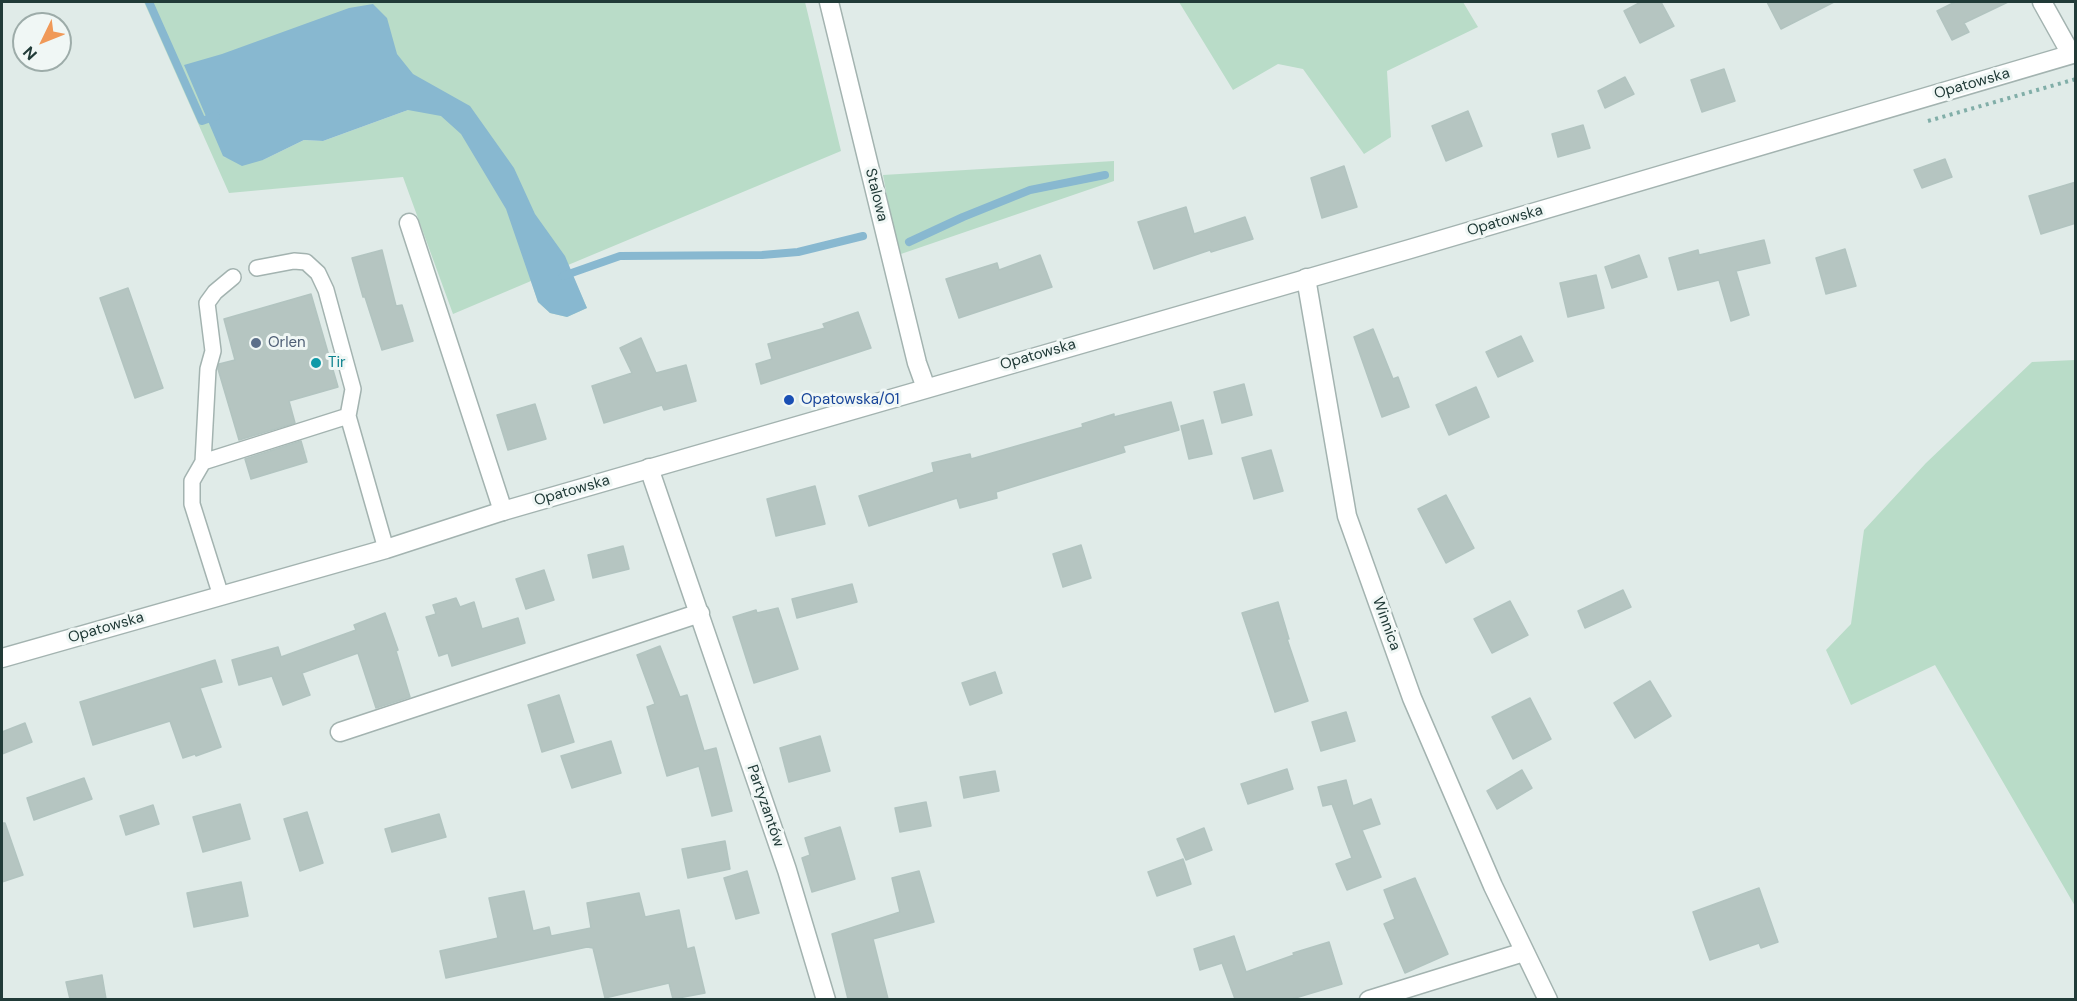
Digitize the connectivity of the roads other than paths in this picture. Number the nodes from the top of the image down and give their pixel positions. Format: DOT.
graph roads {
  1 [pos="829,2"];
  2 [pos="2042,2"];
  3 [pos="2073,54"];
  4 [pos="409,222"];
  5 [pos="257,268"];
  6 [pos="233,276"];
  7 [pos="1306,278"];
  8 [pos="926,388"];
  9 [pos="348,416"];
  10 [pos="203,462"];
  11 [pos="649,468"];
  12 [pos="503,511"];
  13 [pos="386,549"];
  14 [pos="221,596"];
  15 [pos="700,613"];
  16 [pos="2,658"];
  17 [pos="340,732"];
  18 [pos="1524,952"];
  19 [pos="826,999"];
  20 [pos="1369,999"];
  21 [pos="1548,999"];
  1 -- 8 [label="street, Stalowa"];
  2 -- 3 [label="street"];
  3 -- 7 [label="street, Opatowska"];
  4 -- 12 [label="street"];
  5 -- 9 [label="lane"];
  6 -- 10 [label="lane"];
  7 -- 8 [label="street, Opatowska"];
  7 -- 18 [label="street, Winnica"];
  8 -- 11 [label="street, Opatowska"];
  9 -- 10 [label="lane"];
  9 -- 13 [label="lane"];
  10 -- 14 [label="lane"];
  11 -- 12 [label="street, Opatowska"];
  11 -- 15 [label="street, Partyzantów"];
  12 -- 13 [label="street, Opatowska"];
  13 -- 14 [label="street, Opatowska"];
  14 -- 16 [label="street, Opatowska"];
  15 -- 17 [label="street"];
  15 -- 19 [label="street, Partyzantów"];
  18 -- 20 [label="street"];
  18 -- 21 [label="street, Winnica"];
}
